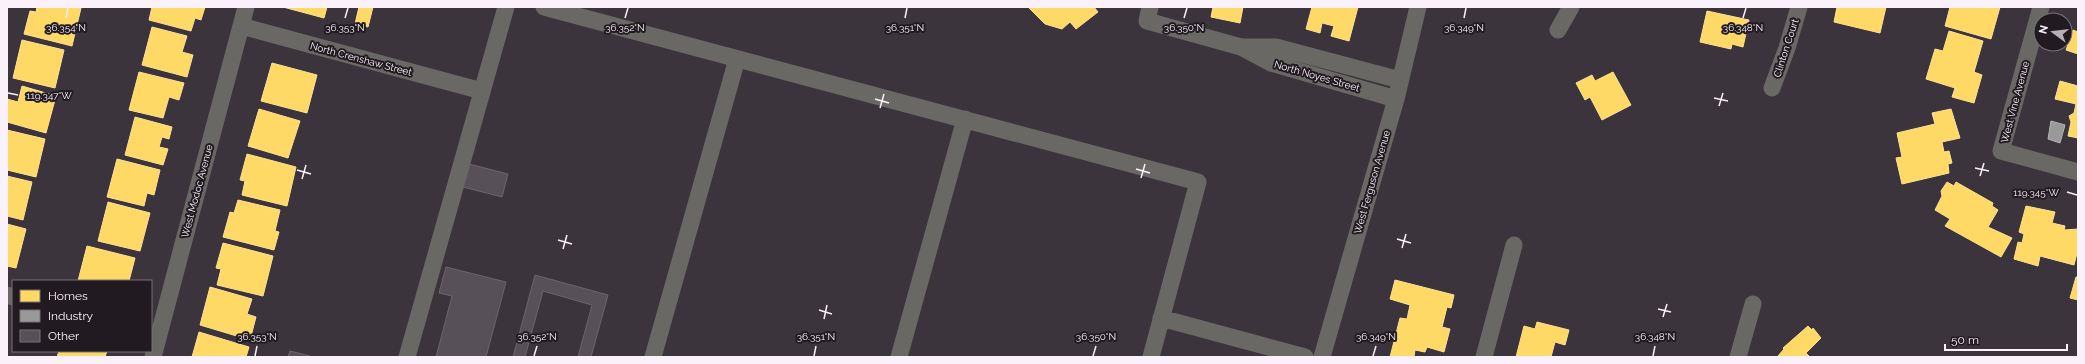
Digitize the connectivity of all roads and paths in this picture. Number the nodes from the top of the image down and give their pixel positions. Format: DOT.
graph roads {
  1 [pos="246,7"];
  2 [pos="506,7"];
  3 [pos="544,7"];
  4 [pos="1418,7"];
  5 [pos="1571,7"];
  6 [pos="1798,7"];
  7 [pos="2041,7"];
  8 [pos="1148,14"];
  9 [pos="241,26"];
  10 [pos="1558,30"];
  11 [pos="1241,47"];
  12 [pos="737,58"];
  13 [pos="1400,80"];
  14 [pos="1772,88"];
  15 [pos="482,91"];
  16 [pos="1396,99"];
  17 [pos="965,119"];
  18 [pos="2078,172"];
  19 [pos="1514,245"];
  20 [pos="1753,304"];
  21 [pos="1161,318"];
  22 [pos="155,334"];
  23 [pos="153,357"];
  24 [pos="407,357"];
  25 [pos="653,357"];
  26 [pos="899,357"];
  27 [pos="1151,357"];
  28 [pos="1304,357"];
  29 [pos="1322,357"];
  30 [pos="1484,357"];
  31 [pos="1738,357"];
  1 -- 9 [label="street, West Modoc Avenue"];
  2 -- 15 [label="street"];
  3 -- 12 [label="street"];
  4 -- 13 [label="street, West Ferguson Avenue"];
  5 -- 10 [label="street"];
  6 -- 14 [label="street, Clinton Court"];
  7 -- 18 [label="street, West Vine Avenue"];
  8 -- 11 [label="street, North Noyes Street"];
  9 -- 15 [label="street, North Crenshaw Street"];
  9 -- 22 [label="street, West Modoc Avenue"];
  11 -- 13 [label="street, North Noyes Street"];
  11 -- 16 [label="street, North Noyes Street"];
  12 -- 17 [label="street"];
  12 -- 25 [label="street"];
  13 -- 16 [label="street, West Ferguson Avenue"];
  15 -- 24 [label="street"];
  16 -- 29 [label="street, West Ferguson Avenue"];
  17 -- 21 [label="street"];
  17 -- 26 [label="street"];
  19 -- 30 [label="street"];
  20 -- 31 [label="street"];
  21 -- 27 [label="street"];
  21 -- 28 [label="street"];
  22 -- 23 [label="street, West Modoc Avenue"];
}
